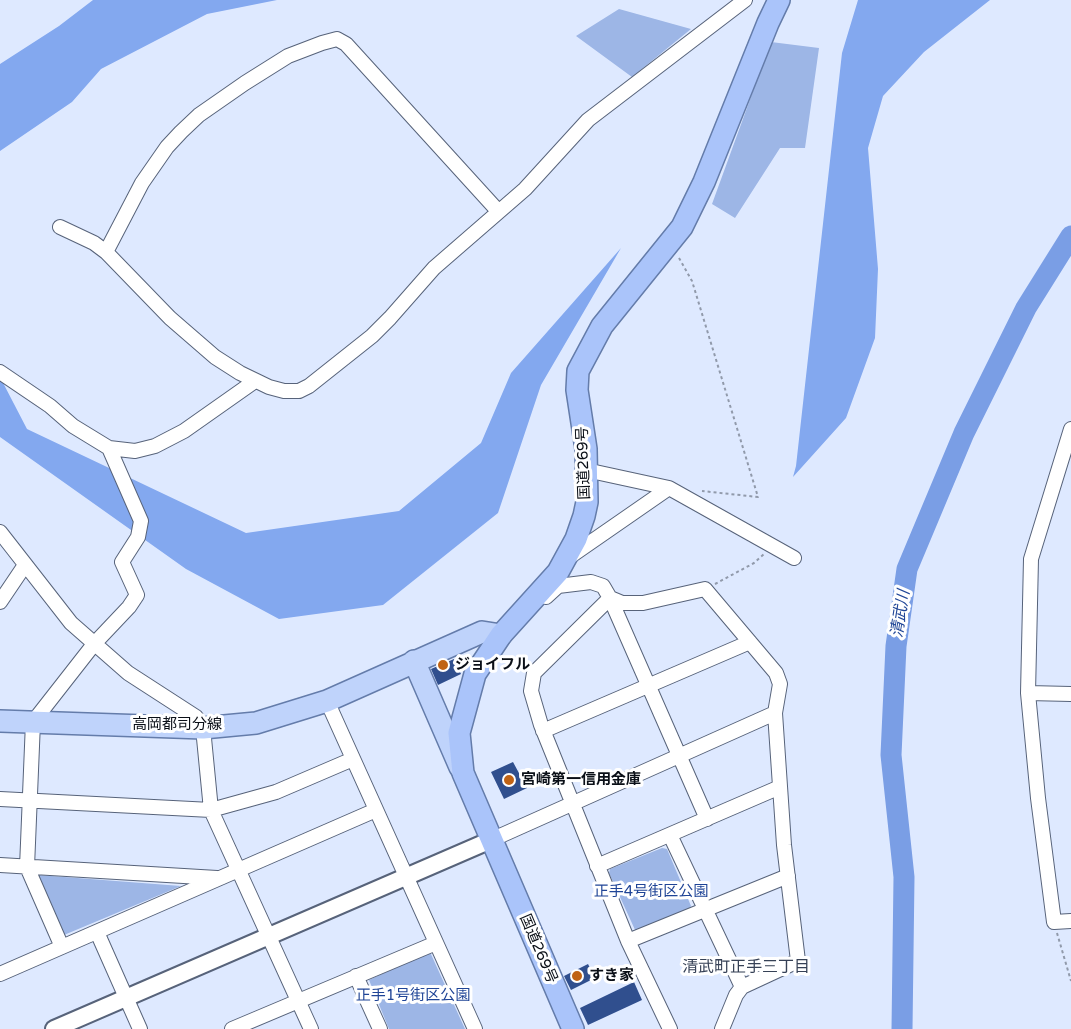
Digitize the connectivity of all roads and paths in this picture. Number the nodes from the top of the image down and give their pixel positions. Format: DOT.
graph roads {
  1 [pos="745,0"];
  2 [pos="779,0"];
  3 [pos="498,211"];
  4 [pos="60,227"];
  5 [pos="671,242"];
  6 [pos="106,252"];
  7 [pos="0,372"];
  8 [pos="255,381"];
  9 [pos="1071,429"];
  10 [pos="110,448"];
  11 [pos="586,470"];
  12 [pos="1065,471"];
  13 [pos="669,488"];
  14 [pos="703,491"];
  15 [pos="0,532"];
  16 [pos="773,547"];
  17 [pos="794,558"];
  18 [pos="564,561"];
  19 [pos="26,565"];
  20 [pos="705,589"];
  21 [pos="610,598"];
  22 [pos="0,602"];
  23 [pos="501,635"];
  24 [pos="750,642"];
  25 [pos="94,644"];
  26 [pos="414,660"];
  27 [pos="648,685"];
  28 [pos="1028,693"];
  29 [pos="1071,694"];
  30 [pos="327,701"];
  31 [pos="775,713"];
  32 [pos="0,721"];
  33 [pos="33,722"];
  34 [pos="203,728"];
  35 [pos="543,731"];
  36 [pos="679,756"];
  37 [pos="353,759"];
  38 [pos="463,773"];
  39 [pos="780,787"];
  40 [pos="0,800"];
  41 [pos="30,801"];
  42 [pos="573,804"];
  43 [pos="211,810"];
  44 [pos="376,810"];
  45 [pos="707,819"];
  46 [pos="670,834"];
  47 [pos="491,840"];
  48 [pos="0,866"];
  49 [pos="597,866"];
  50 [pos="27,867"];
  51 [pos="239,870"];
  52 [pos="788,876"];
  53 [pos="406,877"];
  54 [pos="220,878"];
  55 [pos="705,909"];
  56 [pos="1071,921"];
  57 [pos="1054,922"];
  58 [pos="97,932"];
  59 [pos="269,936"];
  60 [pos="628,941"];
  61 [pos="436,943"];
  62 [pos="62,947"];
  63 [pos="0,974"];
  64 [pos="356,976"];
  65 [pos="1071,981"];
  66 [pos="742,987"];
  67 [pos="126,998"];
  68 [pos="298,1000"];
  69 [pos="54,1029"];
  70 [pos="140,1029"];
  71 [pos="232,1029"];
  72 [pos="311,1029"];
  73 [pos="380,1029"];
  74 [pos="475,1029"];
  75 [pos="573,1029"];
  76 [pos="670,1029"];
  77 [pos="722,1029"];
  1 -- 3 [label="street"];
  2 -- 5 [label="highway, 国道269号"];
  3 -- 6 [label="street"];
  3 -- 8 [label="street"];
  4 -- 6 [label="street"];
  5 -- 11 [label="highway, 国道269号"];
  5 -- 14 [label="path"];
  6 -- 8 [label="street"];
  7 -- 10 [label="street"];
  8 -- 10 [label="street"];
  9 -- 12 [label="street"];
  10 -- 25 [label="street"];
  11 -- 13 [label="street"];
  11 -- 18 [label="highway, 国道269号"];
  12 -- 28 [label="street"];
  13 -- 16 [label="street"];
  13 -- 18 [label="street"];
  15 -- 19 [label="street"];
  16 -- 17 [label="street"];
  16 -- 20 [label="path"];
  18 -- 23 [label="highway, 国道269号"];
  19 -- 22 [label="street"];
  19 -- 25 [label="street"];
  20 -- 21 [label="street"];
  20 -- 24 [label="street"];
  21 -- 23 [label="street"];
  21 -- 27 [label="street"];
  21 -- 35 [label="street"];
  23 -- 26 [label="main road, 高岡都司分線"];
  23 -- 38 [label="highway, 国道269号"];
  24 -- 27 [label="street"];
  24 -- 31 [label="street"];
  25 -- 33 [label="street"];
  25 -- 34 [label="street"];
  26 -- 30 [label="main road, 高岡都司分線"];
  26 -- 38 [label="main road"];
  27 -- 35 [label="street"];
  27 -- 36 [label="street"];
  28 -- 29 [label="street"];
  28 -- 57 [label="street"];
  30 -- 34 [label="main road, 高岡都司分線"];
  30 -- 37 [label="street"];
  31 -- 36 [label="street"];
  31 -- 39 [label="street"];
  32 -- 33 [label="main road, 高岡都司分線"];
  33 -- 34 [label="main road, 高岡都司分線"];
  33 -- 41 [label="street"];
  34 -- 43 [label="street"];
  35 -- 42 [label="street"];
  36 -- 42 [label="street"];
  36 -- 45 [label="street"];
  37 -- 43 [label="street"];
  37 -- 44 [label="street"];
  38 -- 47 [label="highway, 国道269号"];
  39 -- 45 [label="street"];
  39 -- 52 [label="street"];
  40 -- 41 [label="street"];
  41 -- 43 [label="street"];
  41 -- 50 [label="street"];
  42 -- 47 [label="street"];
  42 -- 49 [label="street"];
  43 -- 51 [label="street"];
  44 -- 51 [label="street"];
  44 -- 53 [label="street"];
  45 -- 46 [label="street"];
  46 -- 49 [label="street"];
  46 -- 55 [label="street"];
  47 -- 53 [label="street"];
  47 -- 75 [label="highway, 国道269号"];
  48 -- 50 [label="street"];
  49 -- 60 [label="street"];
  50 -- 54 [label="street"];
  50 -- 62 [label="street"];
  51 -- 54 [label="street"];
  51 -- 59 [label="street"];
  52 -- 55 [label="street"];
  52 -- 66 [label="street"];
  53 -- 59 [label="street"];
  53 -- 61 [label="street"];
  54 -- 58 [label="street"];
  55 -- 60 [label="street"];
  55 -- 66 [label="street"];
  56 -- 57 [label="street"];
  57 -- 65 [label="path"];
  58 -- 62 [label="street"];
  58 -- 67 [label="street"];
  59 -- 67 [label="street"];
  59 -- 68 [label="street"];
  60 -- 76 [label="street"];
  61 -- 64 [label="street"];
  61 -- 74 [label="street"];
  62 -- 63 [label="street"];
  64 -- 68 [label="street"];
  64 -- 73 [label="street"];
  66 -- 77 [label="street"];
  67 -- 69 [label="street"];
  67 -- 70 [label="street"];
  68 -- 71 [label="street"];
  68 -- 72 [label="street"];
}
